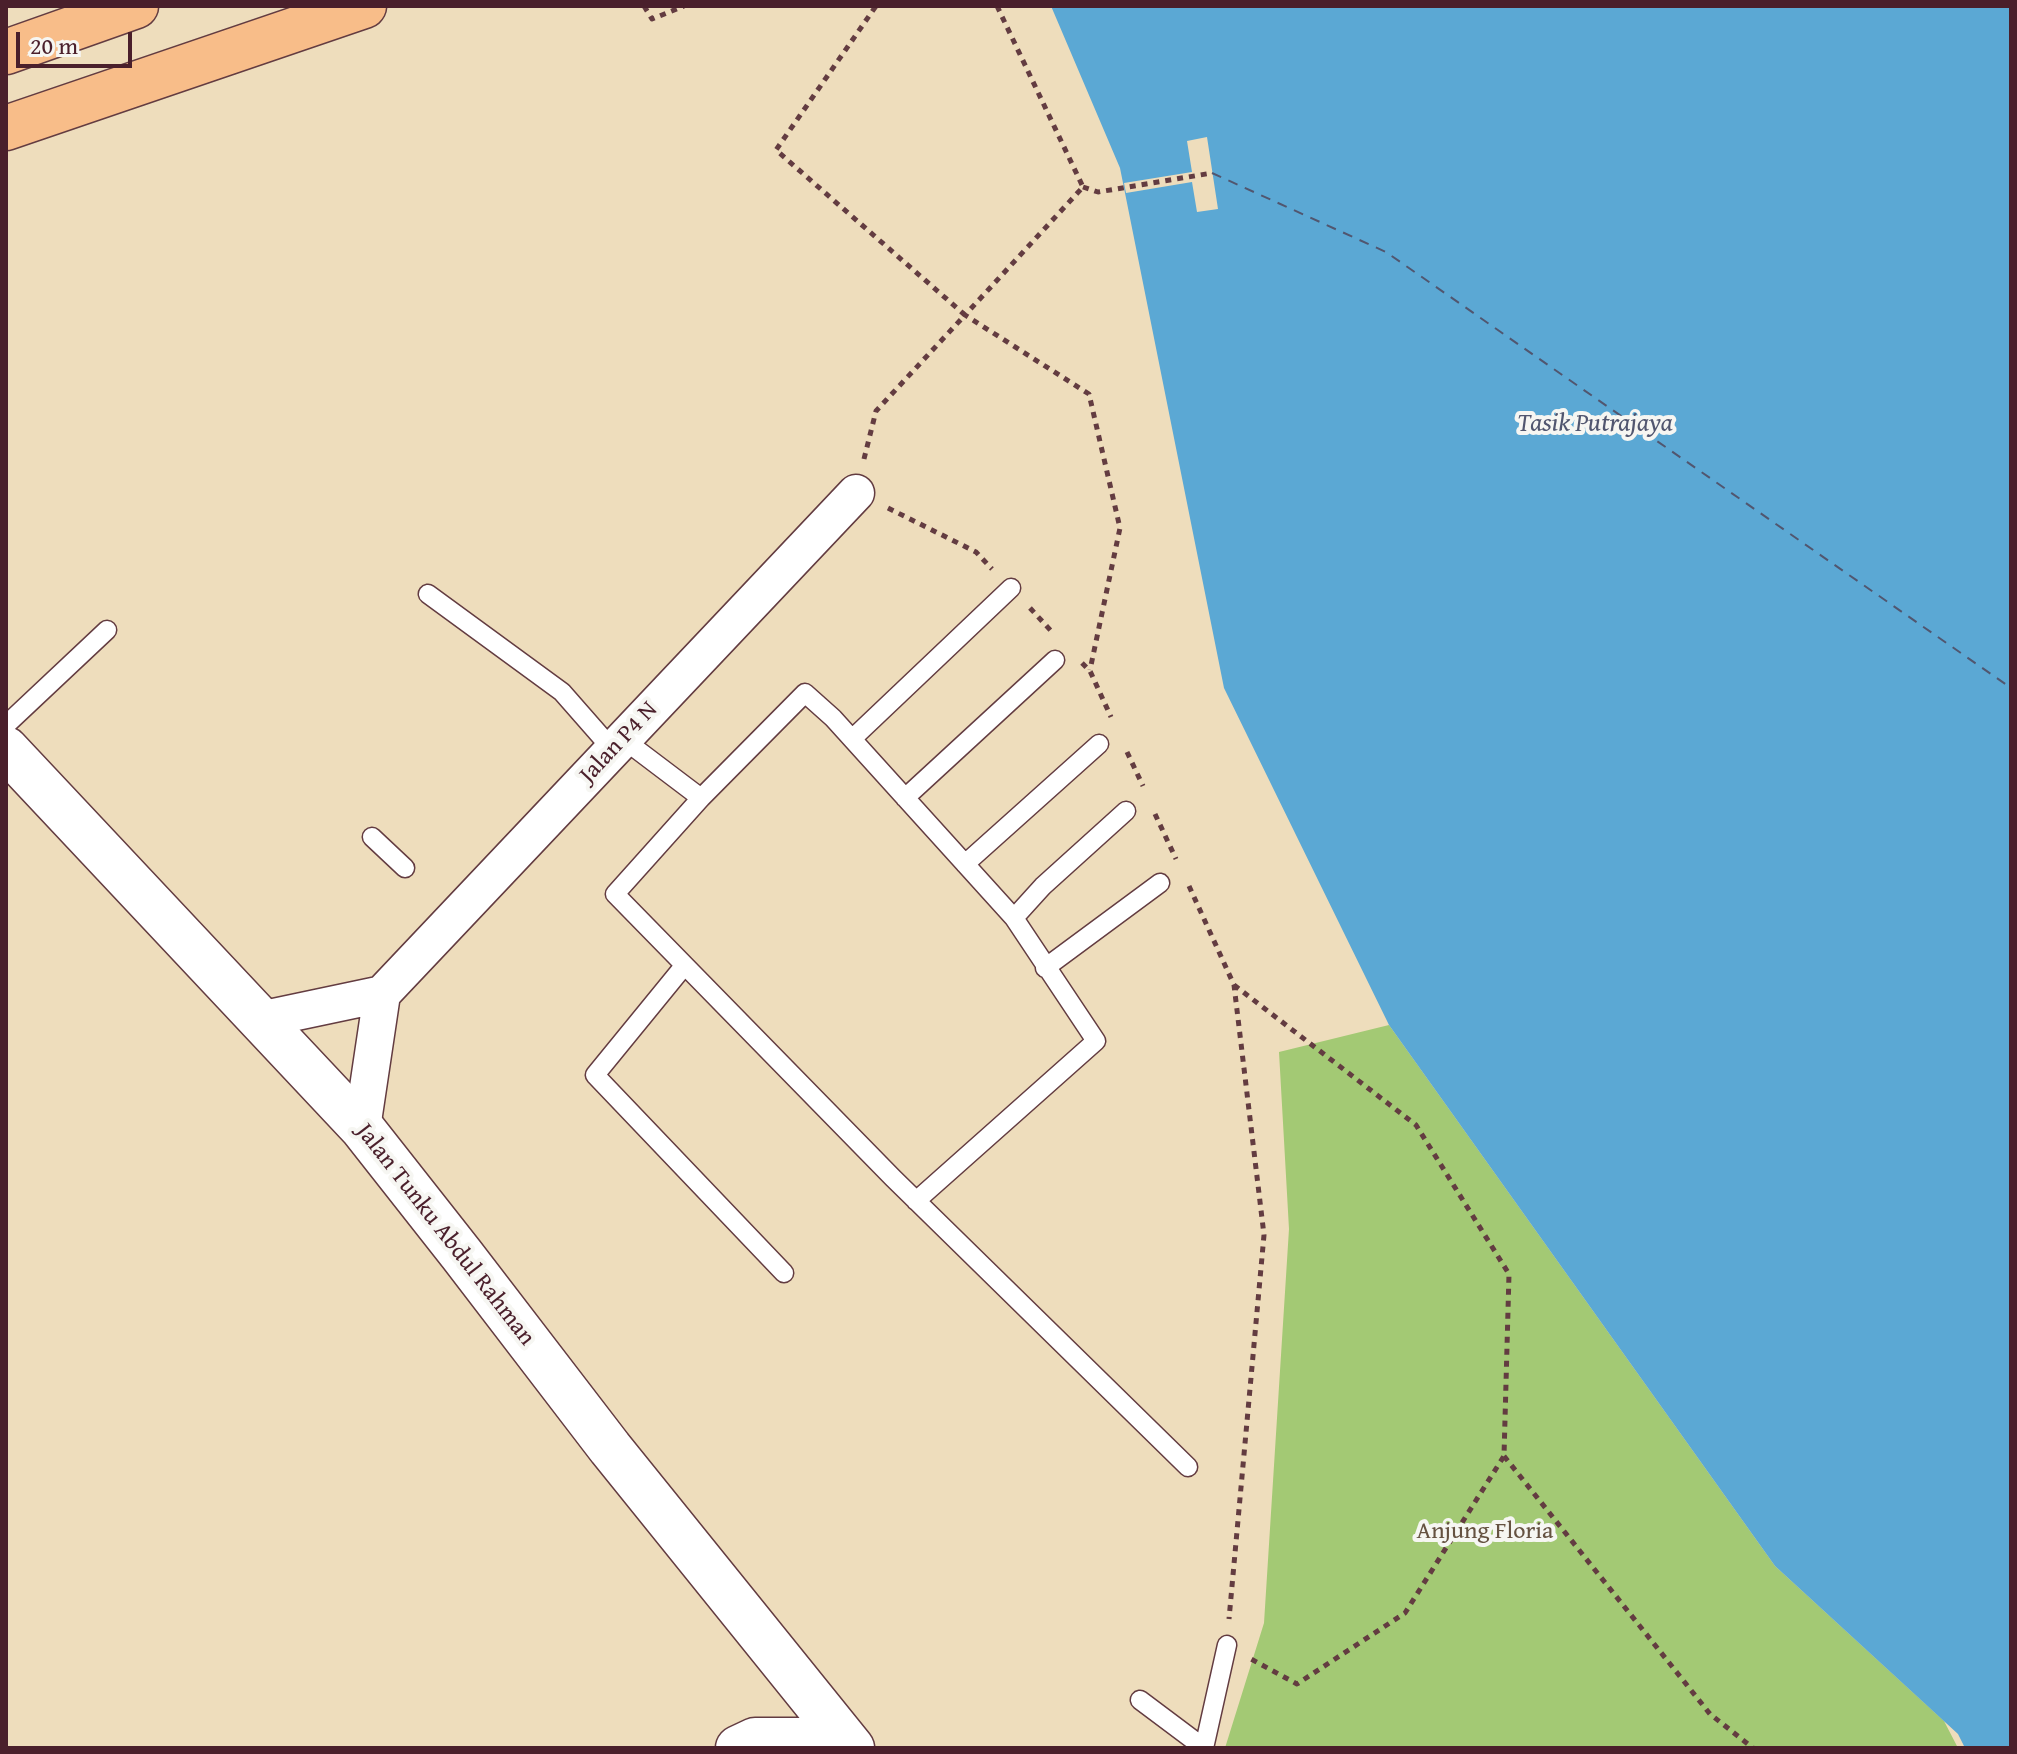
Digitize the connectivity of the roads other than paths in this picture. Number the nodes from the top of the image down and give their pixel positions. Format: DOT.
graph roads {
  1 [pos="136,6"];
  2 [pos="364,6"];
  3 [pos="6,52"];
  4 [pos="6,128"];
  5 [pos="856,493"];
  6 [pos="1011,588"];
  7 [pos="428,594"];
  8 [pos="107,630"];
  9 [pos="1055,660"];
  10 [pos="6,725"];
  11 [pos="852,739"];
  12 [pos="618,744"];
  13 [pos="1099,744"];
  14 [pos="6,749"];
  15 [pos="701,798"];
  16 [pos="905,798"];
  17 [pos="1126,811"];
  18 [pos="372,837"];
  19 [pos="965,864"];
  20 [pos="405,868"];
  21 [pos="1160,883"];
  22 [pos="1014,918"];
  23 [pos="684,966"];
  24 [pos="1045,968"];
  25 [pos="382,994"];
  26 [pos="259,1020"];
  27 [pos="362,1128"];
  28 [pos="916,1201"];
  29 [pos="784,1273"];
  30 [pos="1188,1467"];
  31 [pos="1227,1645"];
  32 [pos="1140,1700"];
  33 [pos="849,1744"];
  34 [pos="738,1748"];
  1 -- 3 [label="main road"];
  2 -- 4 [label="main road"];
  5 -- 12 [label="street, Jalan P4 N"];
  6 -- 11 [label="lane"];
  7 -- 12 [label="lane"];
  8 -- 10 [label="lane"];
  9 -- 16 [label="lane"];
  11 -- 15 [label="lane"];
  11 -- 16 [label="lane"];
  12 -- 15 [label="lane"];
  12 -- 25 [label="street, Jalan P4 N"];
  13 -- 19 [label="lane"];
  14 -- 26 [label="street, Jalan Tunku Abdul Rahman"];
  15 -- 23 [label="lane"];
  16 -- 19 [label="lane"];
  17 -- 22 [label="lane"];
  18 -- 20 [label="lane"];
  19 -- 22 [label="lane"];
  21 -- 24 [label="lane"];
  22 -- 24 [label="lane"];
  23 -- 28 [label="lane"];
  23 -- 29 [label="lane"];
  24 -- 28 [label="lane"];
  25 -- 26 [label="street"];
  25 -- 27 [label="street"];
  26 -- 27 [label="street, Jalan Tunku Abdul Rahman"];
  27 -- 33 [label="street, Jalan Tunku Abdul Rahman"];
  28 -- 30 [label="lane"];
  31 -- 32 [label="lane"];
  33 -- 34 [label="street"];
}
